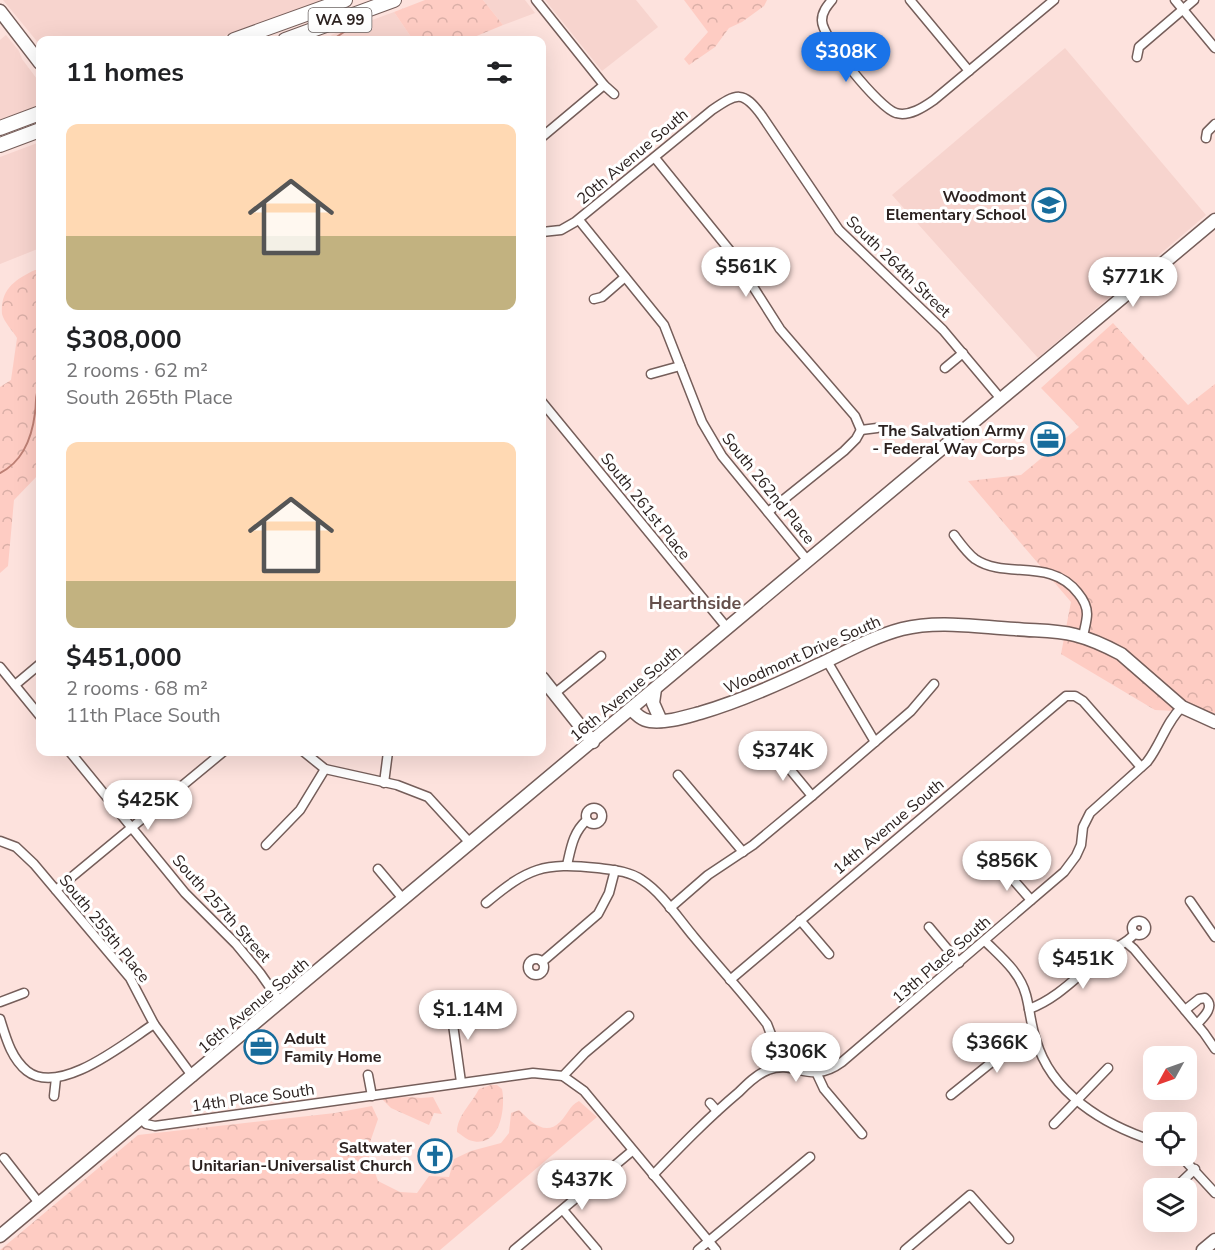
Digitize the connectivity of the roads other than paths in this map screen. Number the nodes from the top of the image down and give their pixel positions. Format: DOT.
graph roads {
  1 [pos="345,0"];
  2 [pos="394,0"];
  3 [pos="536,0"];
  4 [pos="832,0"];
  5 [pos="910,0"];
  6 [pos="1054,0"];
  7 [pos="1175,0"];
  8 [pos="1194,0"];
  9 [pos="1183,9"];
  10 [pos="0,11"];
  11 [pos="245,36"];
  12 [pos="296,36"];
  13 [pos="1215,48"];
  14 [pos="1137,57"];
  15 [pos="36,58"];
  16 [pos="969,71"];
  17 [pos="604,85"];
  18 [pos="614,94"];
  19 [pos="739,96"];
  20 [pos="36,114"];
  21 [pos="1215,124"];
  22 [pos="0,128"];
  23 [pos="36,132"];
  24 [pos="546,134"];
  25 [pos="1206,138"];
  26 [pos="0,145"];
  27 [pos="655,158"];
  28 [pos="579,220"];
  29 [pos="1215,220"];
  30 [pos="546,232"];
  31 [pos="626,277"];
  32 [pos="594,299"];
  33 [pos="963,353"];
  34 [pos="680,366"];
  35 [pos="945,368"];
  36 [pos="651,374"];
  37 [pos="1001,399"];
  38 [pos="546,407"];
  39 [pos="877,428"];
  40 [pos="861,430"];
  41 [pos="768,512"];
  42 [pos="954,535"];
  43 [pos="808,561"];
  44 [pos="728,629"];
  45 [pos="1083,637"];
  46 [pos="601,656"];
  47 [pos="826,661"];
  48 [pos="0,667"];
  49 [pos="36,667"];
  50 [pos="546,683"];
  51 [pos="934,684"];
  52 [pos="15,685"];
  53 [pos="655,690"];
  54 [pos="554,694"];
  55 [pos="1182,707"];
  56 [pos="631,710"];
  57 [pos="36,711"];
  58 [pos="661,721"];
  59 [pos="1215,722"];
  60 [pos="593,742"];
  61 [pos="875,742"];
  62 [pos="774,750"];
  63 [pos="76,756"];
  64 [pos="218,756"];
  65 [pos="309,756"];
  66 [pos="387,756"];
  67 [pos="1141,767"];
  68 [pos="325,769"];
  69 [pos="678,775"];
  70 [pos="384,783"];
  71 [pos="812,796"];
  72 [pos="587,820"];
  73 [pos="132,827"];
  74 [pos="0,842"];
  75 [pos="471,844"];
  76 [pos="266,845"];
  77 [pos="743,852"];
  78 [pos="567,865"];
  79 [pos="1002,867"];
  80 [pos="378,869"];
  81 [pos="615,870"];
  82 [pos="56,890"];
  83 [pos="404,900"];
  84 [pos="1032,900"];
  85 [pos="1190,901"];
  86 [pos="486,903"];
  87 [pos="670,908"];
  88 [pos="800,920"];
  89 [pos="929,927"];
  90 [pos="1135,933"];
  91 [pos="1215,937"];
  92 [pos="984,941"];
  93 [pos="1127,943"];
  94 [pos="829,954"];
  95 [pos="542,962"];
  96 [pos="959,963"];
  97 [pos="730,980"];
  98 [pos="24,993"];
  99 [pos="0,1002"];
  100 [pos="282,1003"];
  101 [pos="450,1003"];
  102 [pos="1029,1009"];
  103 [pos="1185,1010"];
  104 [pos="629,1016"];
  105 [pos="0,1019"];
  106 [pos="154,1024"];
  107 [pos="1197,1024"];
  108 [pos="1035,1040"];
  109 [pos="1215,1049"];
  110 [pos="776,1067"];
  111 [pos="1108,1068"];
  112 [pos="817,1074"];
  113 [pos="368,1075"];
  114 [pos="563,1076"];
  115 [pos="193,1077"];
  116 [pos="56,1078"];
  117 [pos="461,1082"];
  118 [pos="951,1095"];
  119 [pos="54,1096"];
  120 [pos="372,1096"];
  121 [pos="1078,1101"];
  122 [pos="710,1103"];
  123 [pos="717,1111"];
  124 [pos="141,1118"];
  125 [pos="1054,1124"];
  126 [pos="862,1134"];
  127 [pos="1143,1137"];
  128 [pos="632,1151"];
  129 [pos="810,1157"];
  130 [pos="4,1158"];
  131 [pos="1192,1166"];
  132 [pos="1195,1169"];
  133 [pos="653,1175"];
  134 [pos="1186,1178"];
  135 [pos="1215,1193"];
  136 [pos="39,1203"];
  137 [pos="563,1210"];
  138 [pos="0,1236"];
  139 [pos="1009,1239"];
  140 [pos="1215,1239"];
  141 [pos="708,1241"];
  142 [pos="514,1250"];
  143 [pos="597,1250"];
  144 [pos="698,1250"];
  145 [pos="716,1250"];
  146 [pos="905,1250"];
  147 [pos="1203,1250"];
  1 -- 11 [label="main road, WA 99"];
  2 -- 12 [label="main road, WA 99"];
  3 -- 17 [label="street"];
  4 -- 16 [label="street"];
  5 -- 16 [label="street"];
  6 -- 16 [label="street"];
  7 -- 9 [label="street"];
  8 -- 9 [label="street"];
  9 -- 13 [label="street"];
  9 -- 14 [label="street"];
  10 -- 15 [label="main road"];
  17 -- 18 [label="street"];
  17 -- 24 [label="street"];
  19 -- 27 [label="street, 20th Avenue South"];
  19 -- 33 [label="street, South 264th Street"];
  20 -- 22 [label="main road"];
  21 -- 25 [label="street"];
  23 -- 26 [label="main road"];
  27 -- 28 [label="street, 20th Avenue South"];
  27 -- 40 [label="street"];
  28 -- 30 [label="street, 20th Avenue South"];
  28 -- 31 [label="street, South 262nd Place"];
  29 -- 37 [label="main road, 16th Avenue South"];
  31 -- 32 [label="street"];
  31 -- 34 [label="street, South 262nd Place"];
  33 -- 35 [label="street"];
  33 -- 37 [label="street, South 264th Street"];
  34 -- 36 [label="street"];
  34 -- 41 [label="street, South 262nd Place"];
  37 -- 43 [label="main road, 16th Avenue South"];
  38 -- 44 [label="street, South 261st Place"];
  39 -- 40 [label="street"];
  40 -- 41 [label="street"];
  41 -- 43 [label="street, South 262nd Place"];
  42 -- 45 [label="street"];
  43 -- 44 [label="main road, 16th Avenue South"];
  44 -- 53 [label="main road, 16th Avenue South"];
  45 -- 47 [label="main road, Woodmont Drive South"];
  45 -- 55 [label="main road, Woodmont Drive South"];
  46 -- 54 [label="street"];
  47 -- 58 [label="main road, Woodmont Drive South"];
  47 -- 61 [label="street"];
  48 -- 52 [label="street"];
  49 -- 52 [label="street"];
  50 -- 54 [label="main road"];
  51 -- 61 [label="street"];
  52 -- 57 [label="street"];
  53 -- 56 [label="main road, 16th Avenue South"];
  53 -- 58 [label="main road"];
  54 -- 60 [label="main road"];
  55 -- 59 [label="main road, Woodmont Drive South"];
  55 -- 67 [label="street, 13th Place South"];
  56 -- 58 [label="main road, Woodmont Drive South"];
  56 -- 60 [label="main road, 16th Avenue South"];
  60 -- 75 [label="main road, 16th Avenue South"];
  61 -- 71 [label="street"];
  62 -- 71 [label="street"];
  63 -- 73 [label="street, South 257th Street"];
  64 -- 73 [label="street"];
  65 -- 68 [label="street"];
  66 -- 70 [label="street"];
  67 -- 84 [label="street, 13th Place South"];
  67 -- 88 [label="street, 14th Avenue South"];
  68 -- 70 [label="street"];
  68 -- 76 [label="street"];
  69 -- 77 [label="street"];
  70 -- 75 [label="street"];
  71 -- 77 [label="street"];
  72 -- 78 [label="street"];
  73 -- 82 [label="street"];
  73 -- 100 [label="street, South 257th Street"];
  74 -- 82 [label="street, South 255th Place"];
  75 -- 83 [label="main road, 16th Avenue South"];
  77 -- 87 [label="street"];
  78 -- 81 [label="street"];
  78 -- 86 [label="street"];
  79 -- 84 [label="street"];
  80 -- 83 [label="street"];
  81 -- 87 [label="street"];
  81 -- 95 [label="street"];
  82 -- 106 [label="street, South 255th Place"];
  83 -- 100 [label="main road, 16th Avenue South"];
  84 -- 92 [label="street, 13th Place South"];
  85 -- 91 [label="street"];
  87 -- 97 [label="street"];
  88 -- 94 [label="street"];
  88 -- 97 [label="street, 14th Avenue South"];
  89 -- 96 [label="street"];
  90 -- 93 [label="street"];
  92 -- 96 [label="street, 13th Place South"];
  92 -- 102 [label="street"];
  93 -- 102 [label="street"];
  93 -- 103 [label="street"];
  96 -- 112 [label="street, 13th Place South"];
  97 -- 110 [label="street"];
  98 -- 99 [label="street"];
  100 -- 115 [label="main road, 16th Avenue South"];
  101 -- 117 [label="street"];
  102 -- 108 [label="street"];
  103 -- 107 [label="street"];
  103 -- 107 [label="street"];
  104 -- 114 [label="street"];
  105 -- 116 [label="street"];
  106 -- 115 [label="street, South 255th Place"];
  106 -- 116 [label="street"];
  107 -- 109 [label="street"];
  108 -- 118 [label="street"];
  108 -- 121 [label="street"];
  110 -- 112 [label="street"];
  110 -- 123 [label="street"];
  111 -- 121 [label="street"];
  112 -- 126 [label="street"];
  113 -- 120 [label="street"];
  114 -- 117 [label="street, 14th Place South"];
  114 -- 128 [label="street"];
  115 -- 124 [label="main road, 16th Avenue South"];
  116 -- 119 [label="street"];
  117 -- 120 [label="street, 14th Place South"];
  120 -- 124 [label="street, 14th Place South"];
  121 -- 125 [label="street"];
  121 -- 127 [label="street"];
  122 -- 123 [label="street"];
  123 -- 133 [label="street"];
  124 -- 136 [label="main road, 16th Avenue South"];
  128 -- 133 [label="street"];
  128 -- 137 [label="street"];
  129 -- 141 [label="street"];
  130 -- 136 [label="street"];
  131 -- 132 [label="street"];
  132 -- 134 [label="street"];
  132 -- 135 [label="street"];
  133 -- 141 [label="street"];
  136 -- 138 [label="main road, 16th Avenue South"];
  137 -- 142 [label="street"];
  137 -- 143 [label="street"];
  139 -- 146 [label="street"];
  140 -- 147 [label="main road"];
  141 -- 144 [label="street"];
  141 -- 145 [label="street"];
}
